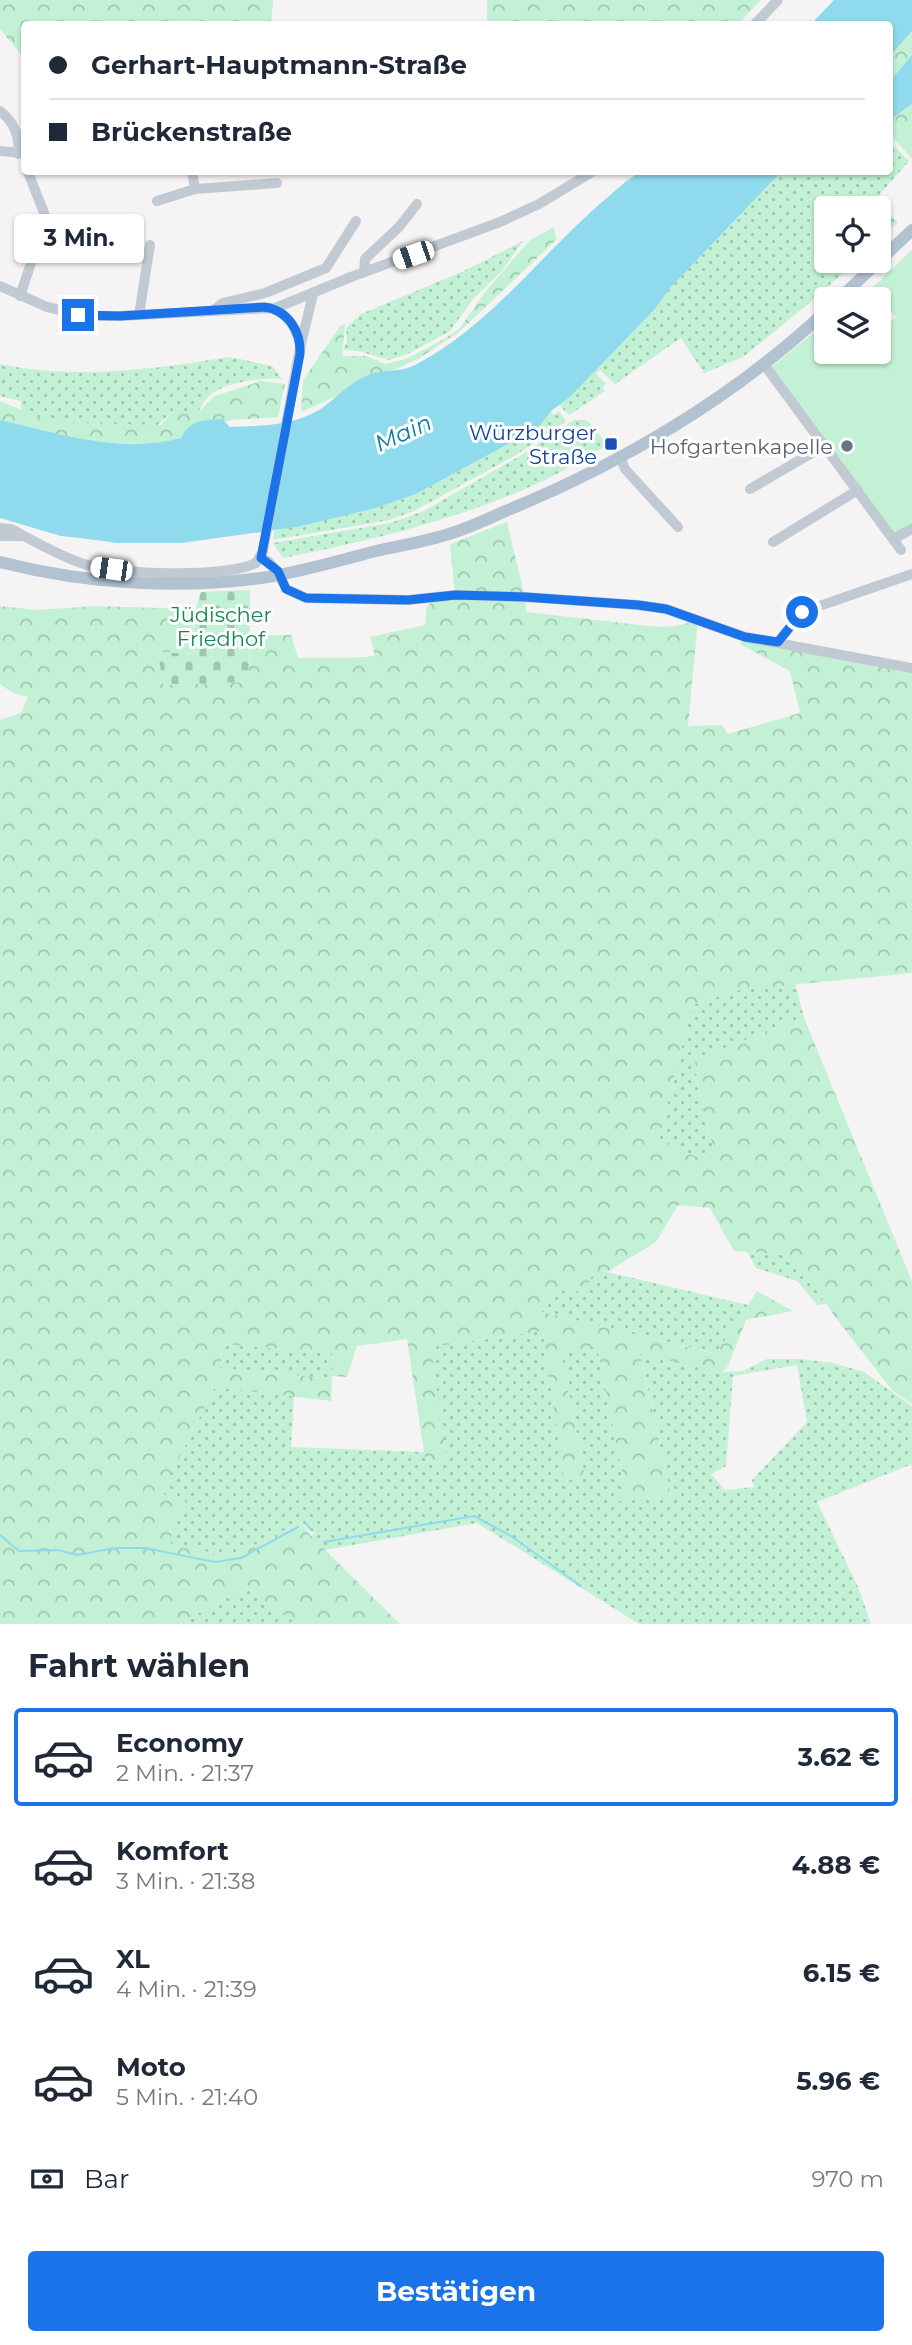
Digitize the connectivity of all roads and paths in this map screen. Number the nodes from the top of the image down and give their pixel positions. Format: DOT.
graph roads {
  1 [pos="778,0"];
  2 [pos="758,21"];
  3 [pos="0,111"];
  4 [pos="0,151"];
  5 [pos="21,153"];
  6 [pos="29,175"];
  7 [pos="193,175"];
  8 [pos="587,175"];
  9 [pos="278,183"];
  10 [pos="195,189"];
  11 [pos="157,201"];
  12 [pos="417,204"];
  13 [pos="46,218"];
  14 [pos="356,221"];
  15 [pos="912,230"];
  16 [pos="107,236"];
  17 [pos="150,245"];
  18 [pos="364,272"];
  19 [pos="0,286"];
  20 [pos="852,287"];
  21 [pos="313,294"];
  22 [pos="20,296"];
  23 [pos="273,309"];
  24 [pos="214,311"];
  25 [pos="139,315"];
  26 [pos="814,321"];
  27 [pos="300,351"];
  28 [pos="762,363"];
  29 [pos="824,446"];
  30 [pos="621,456"];
  31 [pos="750,489"];
  32 [pos="858,490"];
  33 [pos="678,527"];
  34 [pos="0,528"];
  35 [pos="912,529"];
  36 [pos="0,536"];
  37 [pos="23,536"];
  38 [pos="893,540"];
  39 [pos="774,542"];
  40 [pos="901,550"];
  41 [pos="264,556"];
  42 [pos="0,562"];
  43 [pos="912,574"];
  44 [pos="778,642"];
  45 [pos="910,665"];
  1 -- 2 [label="street"];
  3 -- 5 [label="street"];
  4 -- 5 [label="street"];
  6 -- 13 [label="street"];
  7 -- 10 [label="street"];
  8 -- 18 [label="street"];
  9 -- 10 [label="street"];
  10 -- 11 [label="street"];
  12 -- 18 [label="street"];
  13 -- 16 [label="street"];
  13 -- 22 [label="street"];
  14 -- 24 [label="street"];
  15 -- 20 [label="main road"];
  17 -- 25 [label="street"];
  18 -- 21 [label="street"];
  19 -- 22 [label="street"];
  21 -- 23 [label="street"];
  21 -- 27 [label="street"];
  22 -- 25 [label="street"];
  23 -- 24 [label="street"];
  23 -- 27 [label="street"];
  24 -- 25 [label="street"];
  26 -- 28 [label="main road"];
  27 -- 41 [label="street"];
  28 -- 29 [label="street"];
  28 -- 30 [label="main road"];
  29 -- 31 [label="street"];
  29 -- 32 [label="street"];
  30 -- 33 [label="street"];
  30 -- 42 [label="main road"];
  32 -- 38 [label="street"];
  32 -- 39 [label="street"];
  34 -- 37 [label="street"];
  35 -- 38 [label="street"];
  36 -- 37 [label="street"];
  37 -- 41 [label="street"];
  38 -- 40 [label="street"];
  41 -- 44 [label="street"];
  43 -- 44 [label="street"];
  44 -- 45 [label="street"];
}
